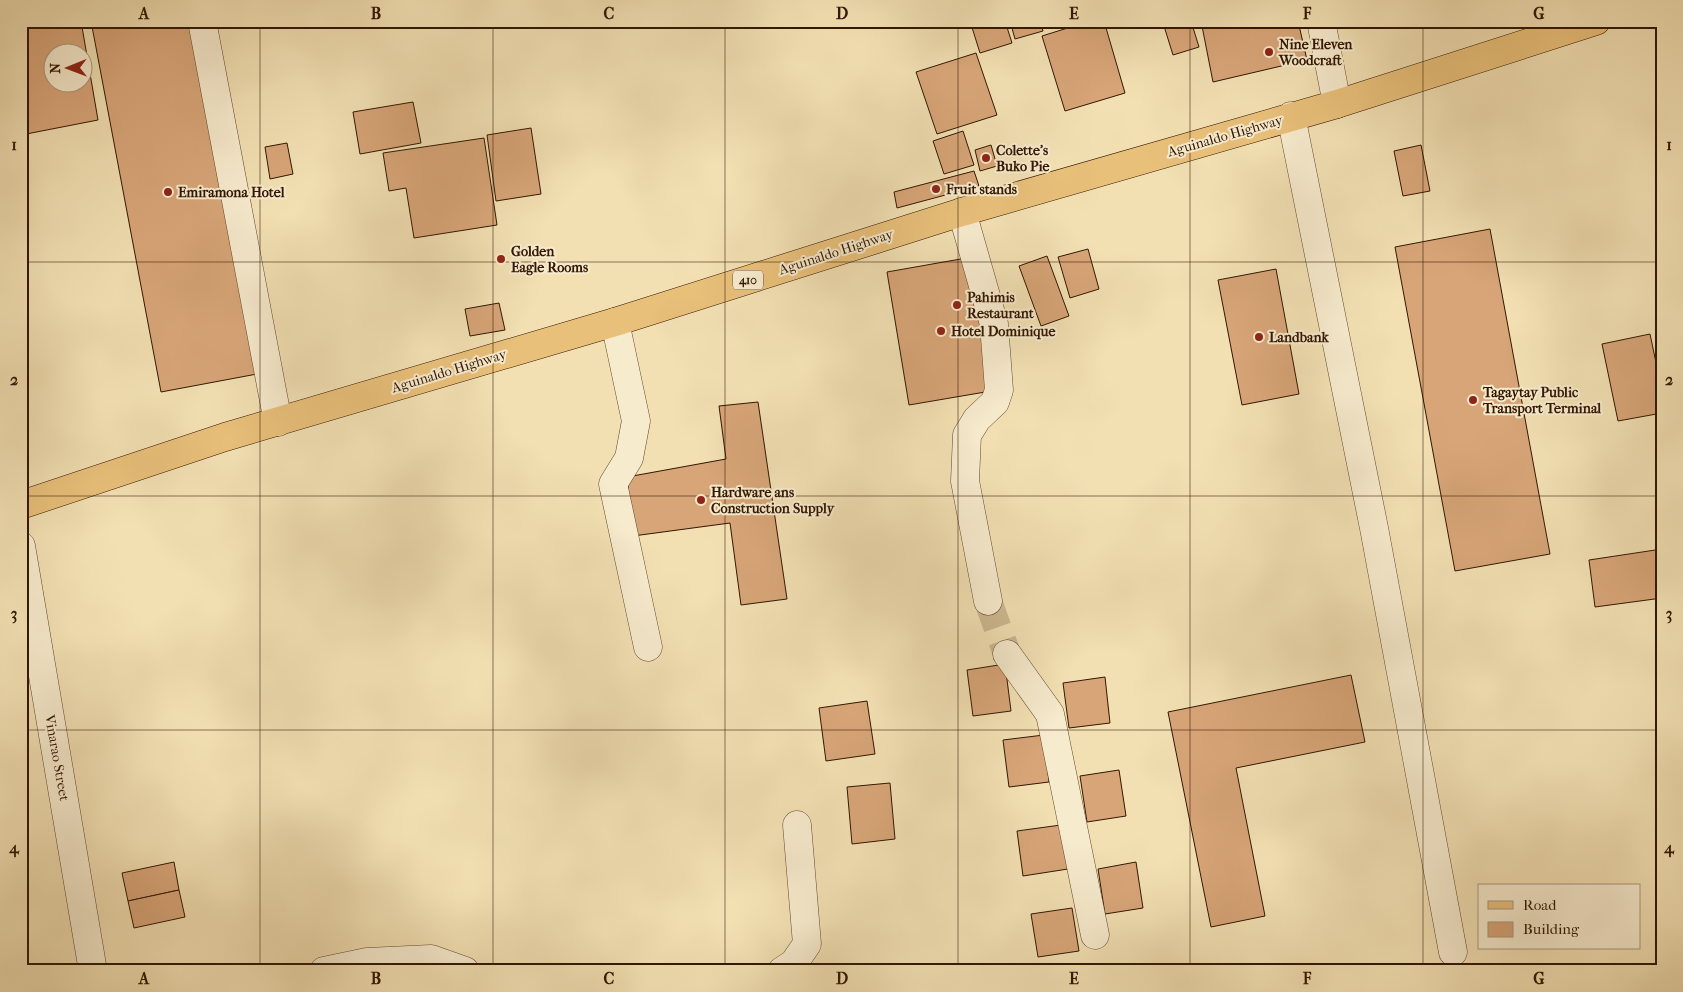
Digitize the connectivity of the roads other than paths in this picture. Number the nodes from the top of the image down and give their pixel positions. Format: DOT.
graph roads {
  1 [pos="202,21"];
  2 [pos="1321,21"];
  3 [pos="1596,21"];
  4 [pos="1337,104"];
  5 [pos="1291,116"];
  6 [pos="962,212"];
  7 [pos="615,322"];
  8 [pos="278,422"];
  9 [pos="21,505"];
  10 [pos="21,546"];
  11 [pos="988,601"];
  12 [pos="648,647"];
  13 [pos="1007,654"];
  14 [pos="797,825"];
  15 [pos="1095,935"];
  16 [pos="1453,952"];
  17 [pos="93,971"];
  18 [pos="324,971"];
  19 [pos="465,971"];
  20 [pos="782,971"];
  1 -- 8 [label="street"];
  2 -- 4 [label="street"];
  3 -- 4 [label="main road, Aguinaldo Highway / 410"];
  4 -- 5 [label="main road, Aguinaldo Highway / 410"];
  5 -- 6 [label="main road, Aguinaldo Highway / 410"];
  5 -- 16 [label="street"];
  6 -- 7 [label="main road, Aguinaldo Highway / 410"];
  6 -- 11 [label="street"];
  7 -- 8 [label="main road, Aguinaldo Highway / 410"];
  7 -- 12 [label="street"];
  8 -- 9 [label="main road, Aguinaldo Highway / 410"];
  10 -- 17 [label="street, Vinarao Street"];
  13 -- 15 [label="street"];
  14 -- 20 [label="street"];
  18 -- 19 [label="street"];
}
